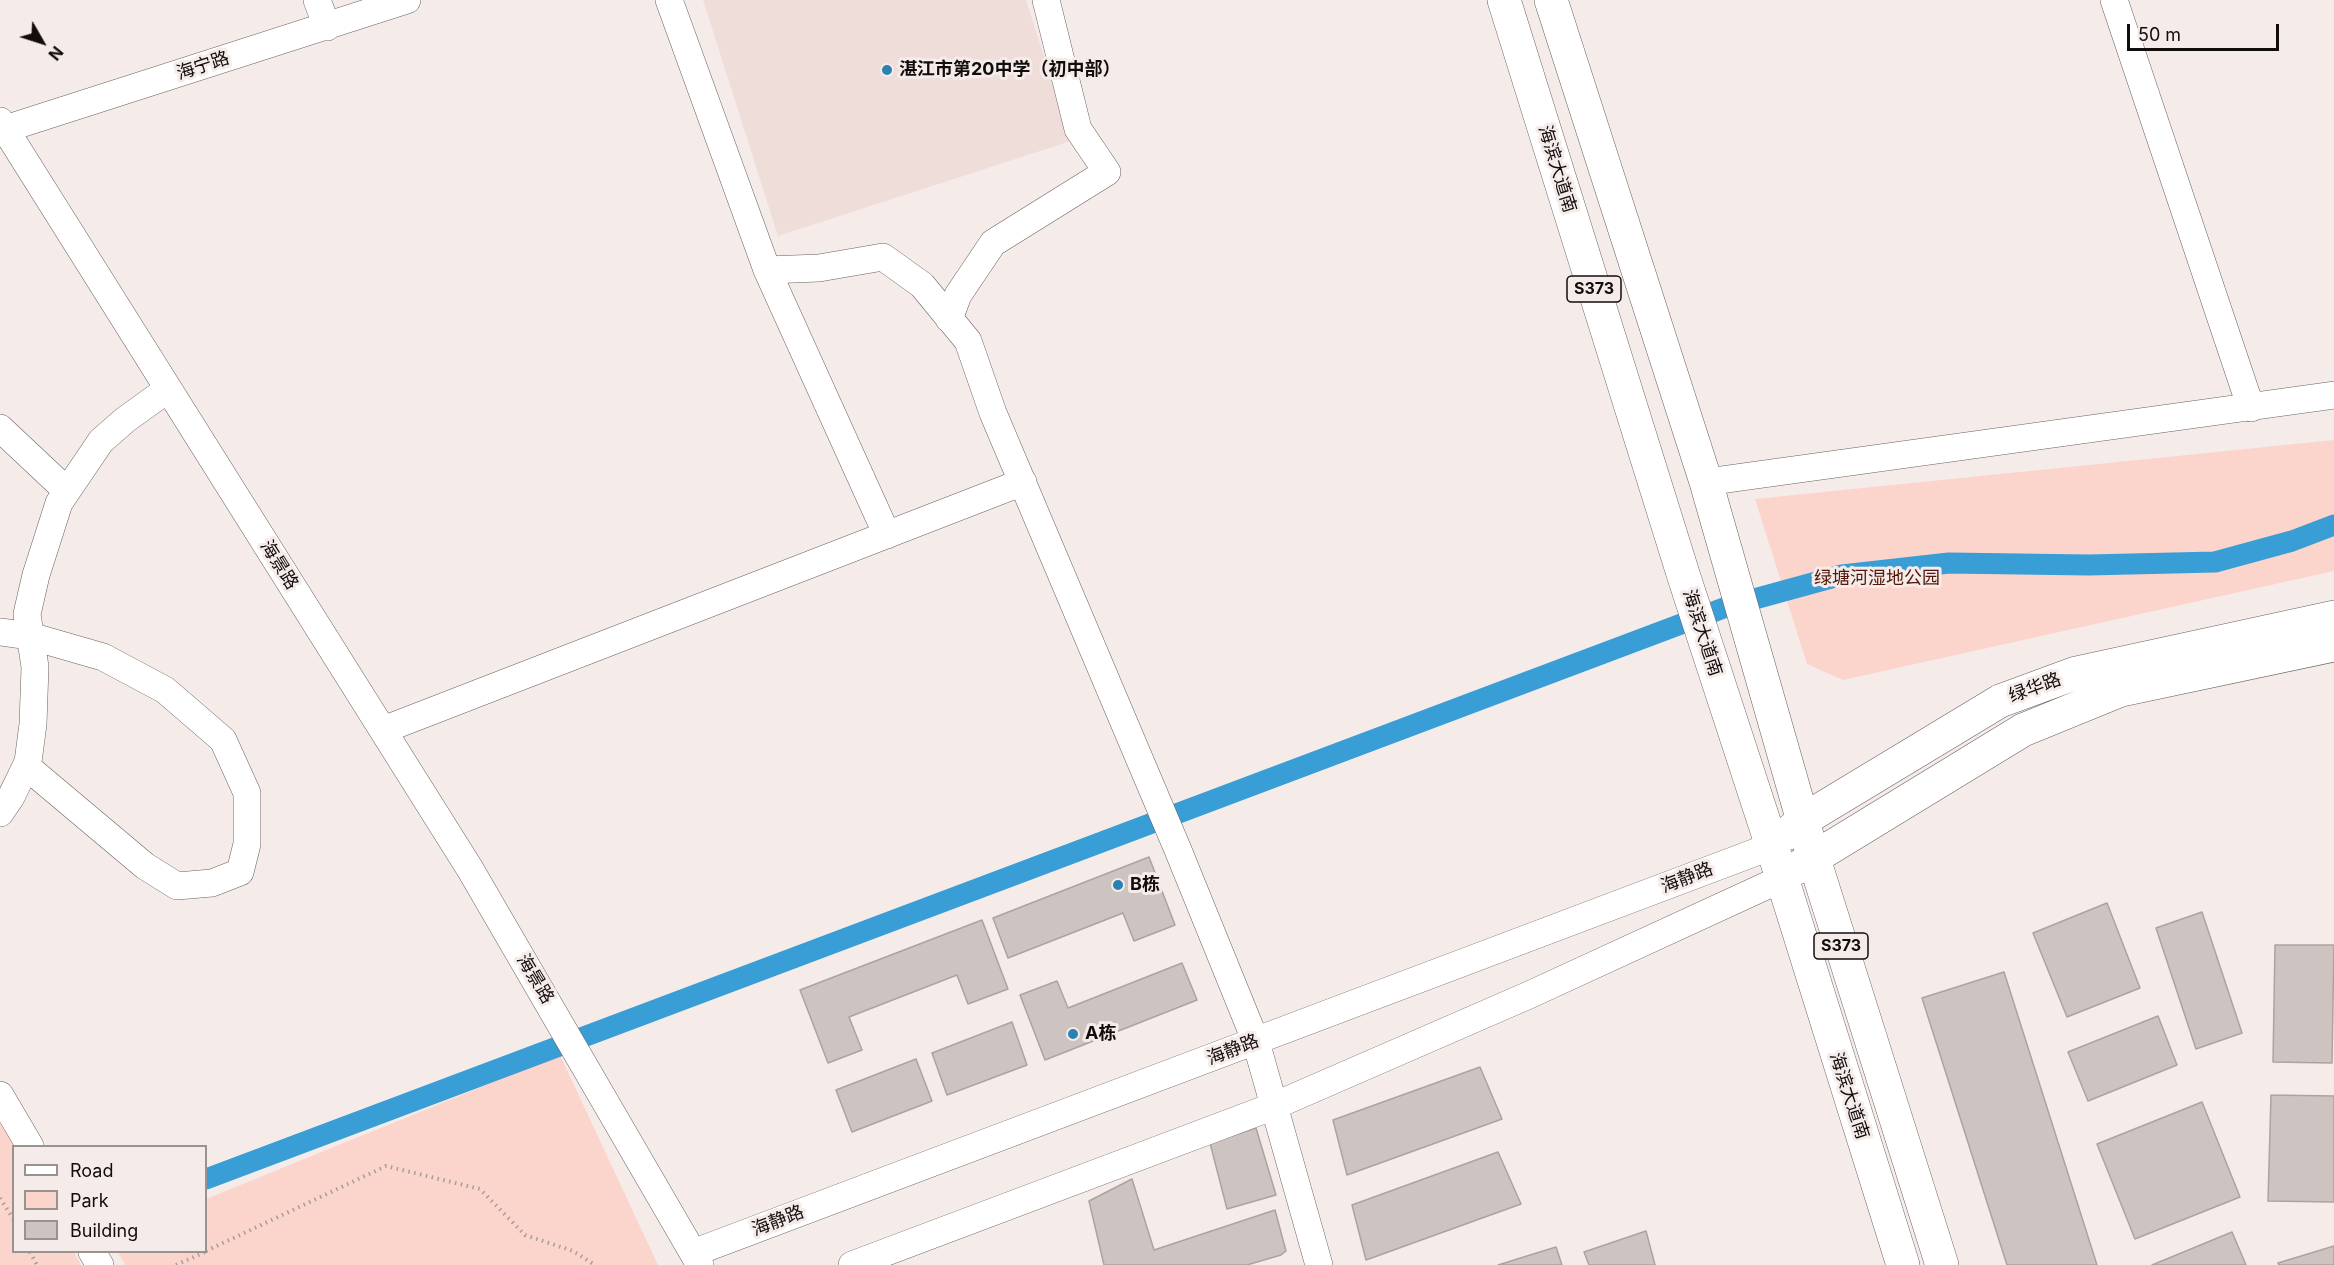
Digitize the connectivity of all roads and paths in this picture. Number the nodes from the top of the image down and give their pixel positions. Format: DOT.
graph roads {
  1 [pos="317,0"];
  2 [pos="407,0"];
  3 [pos="669,0"];
  4 [pos="1046,0"];
  5 [pos="1504,0"];
  6 [pos="1551,0"];
  7 [pos="2114,0"];
  8 [pos="328,26"];
  9 [pos="2,128"];
  10 [pos="767,270"];
  11 [pos="950,319"];
  12 [pos="168,389"];
  13 [pos="2334,395"];
  14 [pos="2251,408"];
  15 [pos="0,428"];
  16 [pos="1023,482"];
  17 [pos="1706,482"];
  18 [pos="67,491"];
  19 [pos="887,535"];
  20 [pos="2334,617"];
  21 [pos="0,632"];
  22 [pos="30,636"];
  23 [pos="2334,645"];
  24 [pos="383,730"];
  25 [pos="26,766"];
  26 [pos="0,813"];
  27 [pos="1803,820"];
  28 [pos="1772,846"];
  29 [pos="1813,856"];
  30 [pos="1781,879"];
  31 [pos="1256,1041"];
  32 [pos="0,1095"];
  33 [pos="1274,1106"];
  34 [pos="29,1145"];
  35 [pos="0,1198"];
  36 [pos="12,1218"];
  37 [pos="207,1250"];
  38 [pos="201,1253"];
  39 [pos="697,1259"];
  40 [pos="176,1265"];
  41 [pos="595,1265"];
  42 [pos="852,1265"];
  43 [pos="1318,1265"];
  44 [pos="1903,1265"];
  45 [pos="1942,1265"];
  1 -- 8 [label="street"];
  2 -- 8 [label="street, 海宁路"];
  3 -- 10 [label="street"];
  4 -- 11 [label="street"];
  5 -- 28 [label="main road, 海滨大道南 / S373"];
  6 -- 17 [label="main road, 海滨大道南 / S373"];
  7 -- 14 [label="street"];
  8 -- 9 [label="street, 海宁路"];
  9 -- 12 [label="street, 海景路"];
  10 -- 11 [label="street"];
  10 -- 19 [label="street"];
  11 -- 16 [label="street"];
  12 -- 18 [label="street"];
  12 -- 24 [label="street, 海景路"];
  13 -- 14 [label="street"];
  14 -- 17 [label="street"];
  15 -- 18 [label="street"];
  16 -- 19 [label="street"];
  16 -- 31 [label="street"];
  17 -- 27 [label="main road, 海滨大道南 / S373"];
  18 -- 22 [label="street"];
  19 -- 24 [label="street"];
  20 -- 27 [label="main road, 绿华路"];
  21 -- 22 [label="street"];
  22 -- 25 [label="street"];
  22 -- 25 [label="street"];
  23 -- 29 [label="main road, 绿华路"];
  24 -- 39 [label="street, 海景路"];
  25 -- 26 [label="street"];
  27 -- 28 [label="main road, 绿华路"];
  27 -- 29 [label="main road, 海滨大道南 / S373"];
  28 -- 30 [label="main road, 海滨大道南 / S373"];
  28 -- 31 [label="street, 海静路"];
  29 -- 30 [label="main road, 绿华路"];
  29 -- 45 [label="main road, 海滨大道南 / S373"];
  30 -- 33 [label="street"];
  30 -- 44 [label="main road, 海滨大道南 / S373"];
  31 -- 33 [label="street"];
  31 -- 39 [label="street, 海静路"];
  32 -- 34 [label="street"];
  33 -- 42 [label="street"];
  33 -- 43 [label="street"];
  35 -- 36 [label="path"];
  37 -- 41 [label="path"];
  38 -- 40 [label="path"];
}
